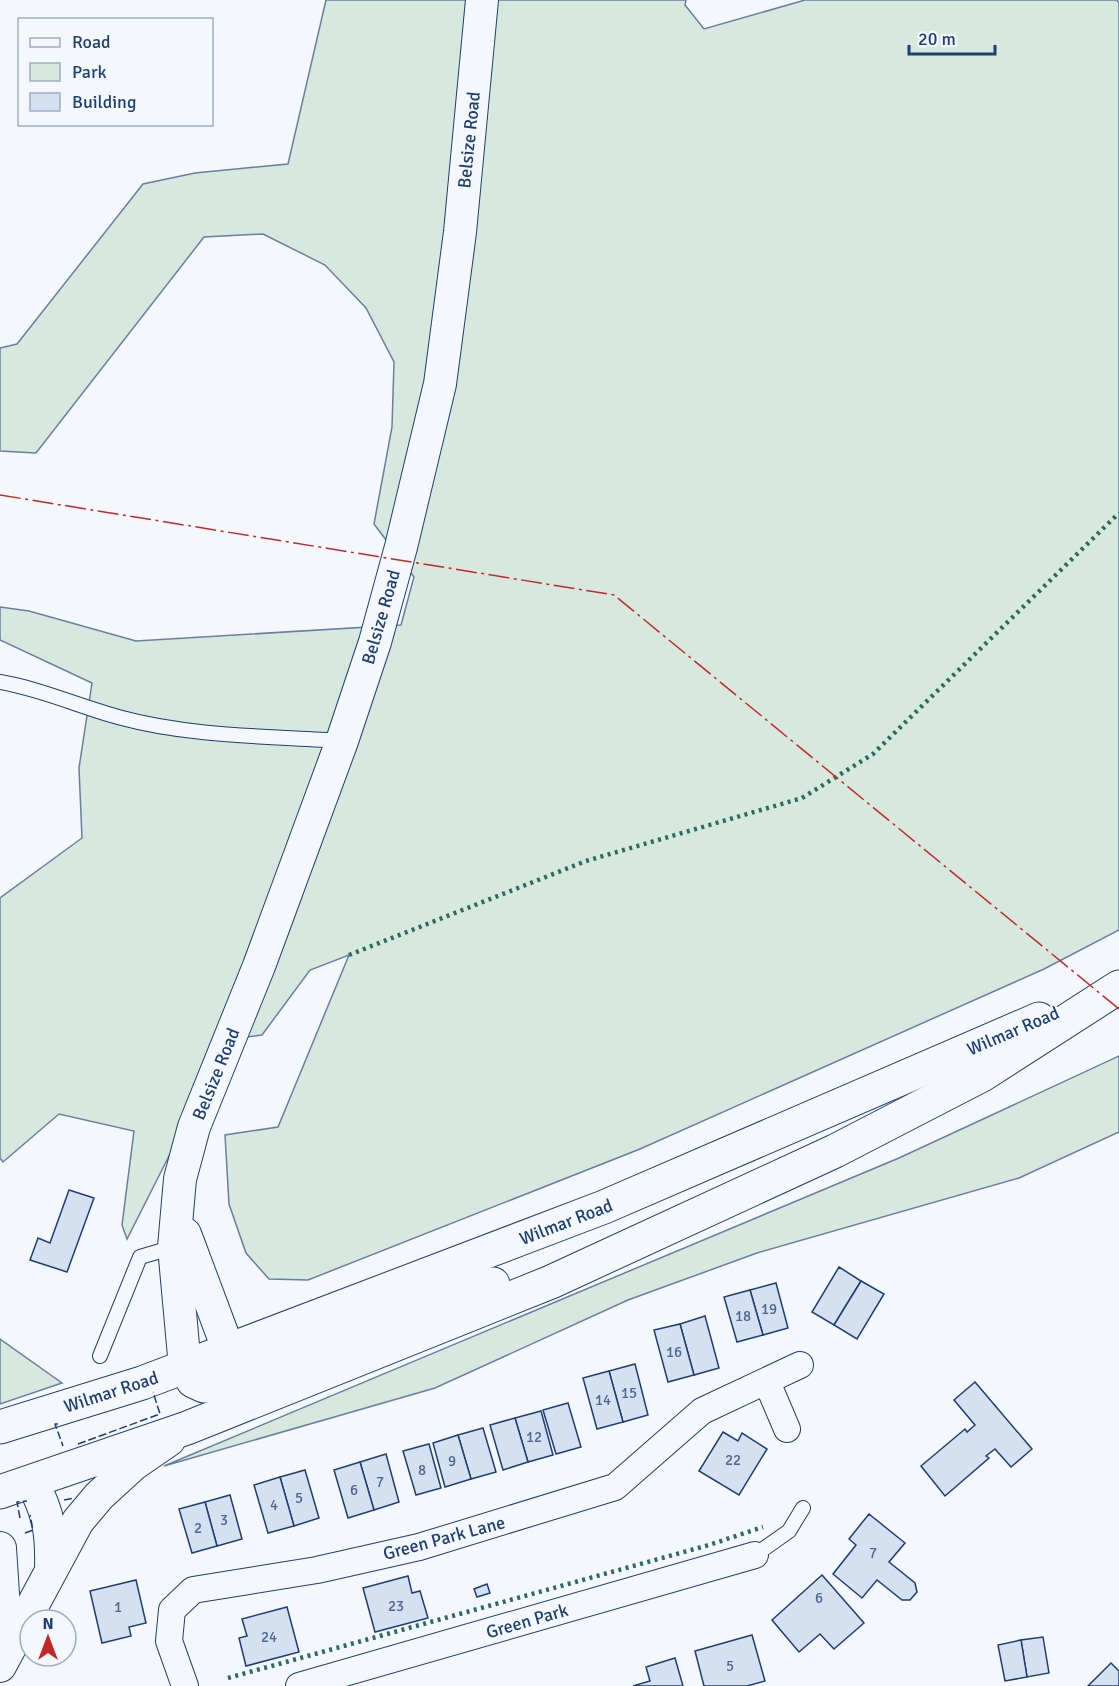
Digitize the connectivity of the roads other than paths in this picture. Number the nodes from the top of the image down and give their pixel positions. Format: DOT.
graph roads {
  1 [pos="482,0"];
  2 [pos="0,682"];
  3 [pos="342,741"];
  4 [pos="1119,986"];
  5 [pos="703,1213"];
  6 [pos="181,1246"];
  7 [pos="228,1349"];
  8 [pos="100,1356"];
  9 [pos="800,1365"];
  10 [pos="185,1367"];
  11 [pos="767,1382"];
  12 [pos="224,1383"];
  13 [pos="0,1427"];
  14 [pos="187,1428"];
  15 [pos="787,1429"];
  16 [pos="0,1471"];
  17 [pos="32,1482"];
  18 [pos="0,1492"];
  19 [pos="803,1509"];
  20 [pos="0,1548"];
  21 [pos="755,1555"];
  22 [pos="51,1572"];
  23 [pos="0,1648"];
  24 [pos="0,1666"];
  25 [pos="184,1686"];
  26 [pos="299,1686"];
  1 -- 3 [label="street, Belsize Road"];
  2 -- 3 [label="lane"];
  3 -- 6 [label="street, Belsize Road"];
  4 -- 5 [label="main road, Wilmar Road"];
  4 -- 7 [label="main road, Wilmar Road"];
  5 -- 12 [label="main road"];
  5 -- 14 [label="main road, Wilmar Road"];
  6 -- 7 [label="street, Belsize Road"];
  6 -- 8 [label="lane"];
  6 -- 10 [label="street, Belsize Road"];
  7 -- 10 [label="main road, Wilmar Road"];
  7 -- 12 [label="street, Belsize Road"];
  9 -- 11 [label="street, Green Park Lane"];
  10 -- 12 [label="main road"];
  10 -- 13 [label="main road, Wilmar Road"];
  11 -- 15 [label="street"];
  11 -- 25 [label="street, Green Park Lane"];
  12 -- 14 [label="street, Belsize Road"];
  14 -- 17 [label="main road, Wilmar Road"];
  14 -- 22 [label="street, Belsize Road"];
  16 -- 17 [label="main road"];
  17 -- 18 [label="main road, Wilmar Road"];
  17 -- 22 [label="street, Belsize Road"];
  19 -- 21 [label="lane"];
  20 -- 23 [label="street"];
  21 -- 26 [label="street, Green Park"];
  22 -- 24 [label="street, Belsize Road"];
}
